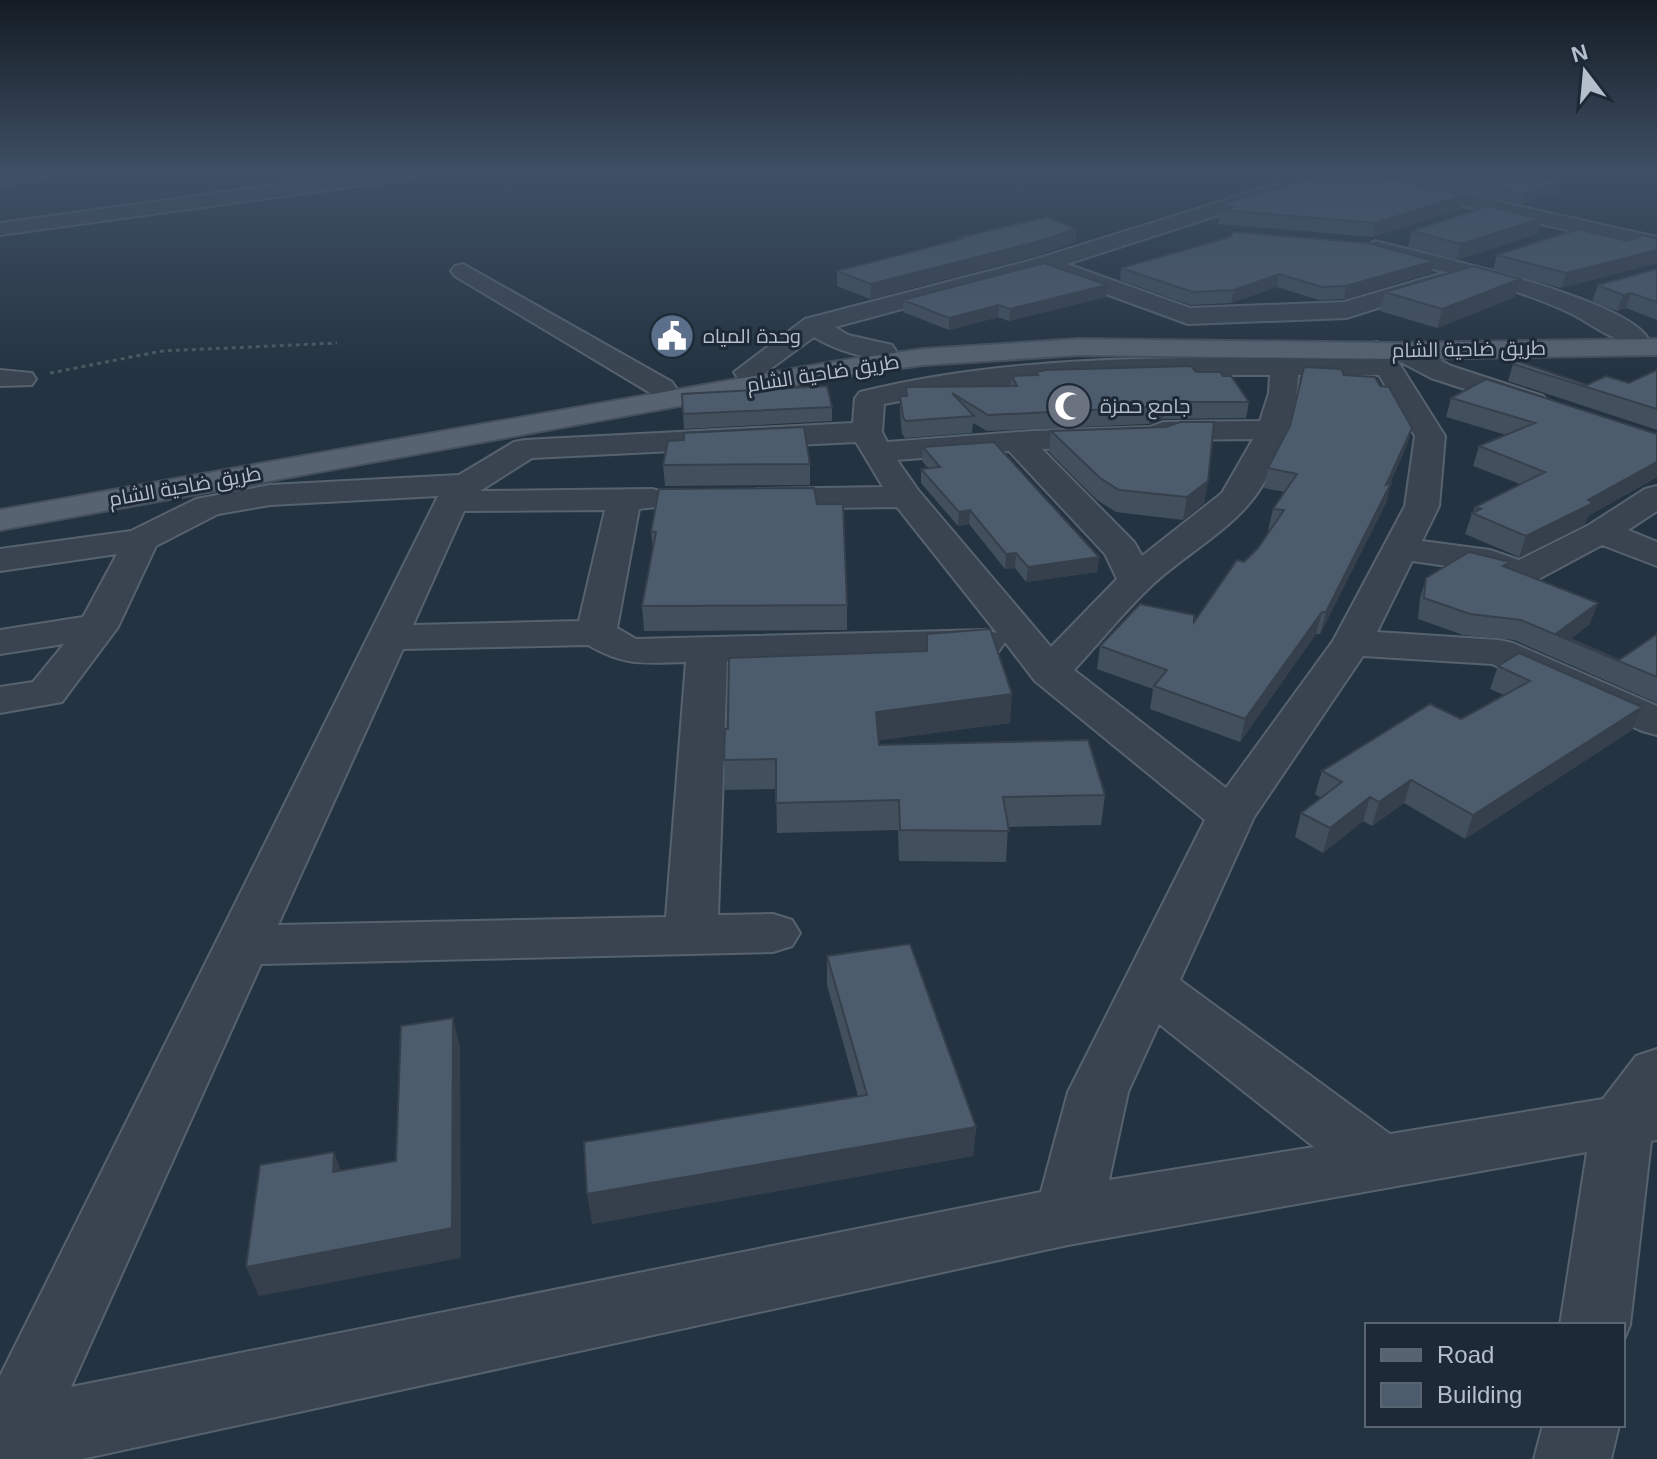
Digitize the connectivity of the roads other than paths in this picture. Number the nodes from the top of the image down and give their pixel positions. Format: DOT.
graph roads {
  1 [pos="1114,240"];
  2 [pos="1389,240"];
  3 [pos="1553,240"];
  4 [pos="1547,242"];
  5 [pos="1492,259"];
  6 [pos="1044,264"];
  7 [pos="1132,267"];
  8 [pos="463,271"];
  9 [pos="1462,272"];
  10 [pos="1087,279"];
  11 [pos="1602,288"];
  12 [pos="1561,299"];
  13 [pos="1309,311"];
  14 [pos="814,325"];
  15 [pos="1649,340"];
  16 [pos="882,351"];
  17 [pos="1377,352"];
  18 [pos="1284,367"];
  19 [pos="748,372"];
  20 [pos="662,388"];
  21 [pos="1556,410"];
  22 [pos="1272,430"];
  23 [pos="1017,441"];
  24 [pos="872,442"];
  25 [pos="459,493"];
  26 [pos="1657,496"];
  27 [pos="906,497"];
  28 [pos="624,500"];
  29 [pos="0,505"];
  30 [pos="0,520"];
  31 [pos="1601,532"];
  32 [pos="140,540"];
  33 [pos="1400,549"];
  34 [pos="1657,555"];
  35 [pos="0,560"];
  36 [pos="1136,580"];
  37 [pos="98,627"];
  38 [pos="596,633"];
  39 [pos="388,637"];
  40 [pos="1023,641"];
  41 [pos="0,642"];
  42 [pos="1352,643"];
  43 [pos="707,649"];
  44 [pos="1050,672"];
  45 [pos="0,700"];
  46 [pos="1657,722"];
  47 [pos="1231,816"];
  48 [pos="773,933"];
  49 [pos="691,935"];
  50 [pos="242,945"];
  51 [pos="1149,986"];
  52 [pos="1646,1102"];
  53 [pos="1379,1161"];
  54 [pos="1068,1216"];
  55 [pos="1595,1323"];
  56 [pos="1581,1427"];
  57 [pos="5,1437"];
  58 [pos="1572,1459"];
  1 -- 6 [label="street"];
  2 -- 9 [label="street"];
  3 -- 4 [label="street"];
  5 -- 9 [label="street"];
  6 -- 10 [label="street"];
  6 -- 14 [label="street"];
  7 -- 10 [label="street"];
  8 -- 20 [label="street"];
  9 -- 12 [label="street"];
  9 -- 13 [label="street"];
  10 -- 13 [label="street"];
  11 -- 12 [label="street"];
  12 -- 15 [label="street"];
  13 -- 17 [label="street"];
  14 -- 16 [label="street"];
  14 -- 19 [label="street"];
  15 -- 17 [label="main road, طريق ضاحية الشام"];
  15 -- 17 [label="main road, طريق ضاحية الشام"];
  16 -- 17 [label="main road, طريق ضاحية الشام"];
  16 -- 19 [label="main road, طريق ضاحية الشام"];
  17 -- 18 [label="street"];
  17 -- 21 [label="street"];
  17 -- 30 [label="main road, طريق ضاحية الشام"];
  17 -- 33 [label="street"];
  18 -- 22 [label="street"];
  18 -- 24 [label="street"];
  19 -- 20 [label="main road, طريق ضاحية الشام"];
  20 -- 29 [label="main road, طريق ضاحية الشام"];
  22 -- 23 [label="street"];
  22 -- 36 [label="street"];
  23 -- 24 [label="street"];
  23 -- 36 [label="street"];
  24 -- 25 [label="street"];
  24 -- 27 [label="street"];
  25 -- 28 [label="street"];
  25 -- 32 [label="street"];
  25 -- 39 [label="street"];
  26 -- 31 [label="street"];
  27 -- 28 [label="street"];
  27 -- 40 [label="street"];
  28 -- 38 [label="street"];
  31 -- 33 [label="street"];
  31 -- 34 [label="street"];
  32 -- 35 [label="street"];
  32 -- 37 [label="street"];
  33 -- 42 [label="street"];
  36 -- 44 [label="street"];
  37 -- 41 [label="street"];
  37 -- 45 [label="street"];
  38 -- 39 [label="street"];
  38 -- 43 [label="street"];
  39 -- 50 [label="street"];
  40 -- 43 [label="street"];
  40 -- 44 [label="street"];
  42 -- 46 [label="street"];
  42 -- 47 [label="street"];
  43 -- 49 [label="street"];
  44 -- 47 [label="street"];
  47 -- 51 [label="street"];
  48 -- 49 [label="street"];
  49 -- 50 [label="street"];
  50 -- 57 [label="street"];
  51 -- 53 [label="street"];
  51 -- 54 [label="street"];
  52 -- 53 [label="street"];
  52 -- 55 [label="street"];
  53 -- 54 [label="street"];
  54 -- 57 [label="street"];
  56 -- 58 [label="street"];
}
